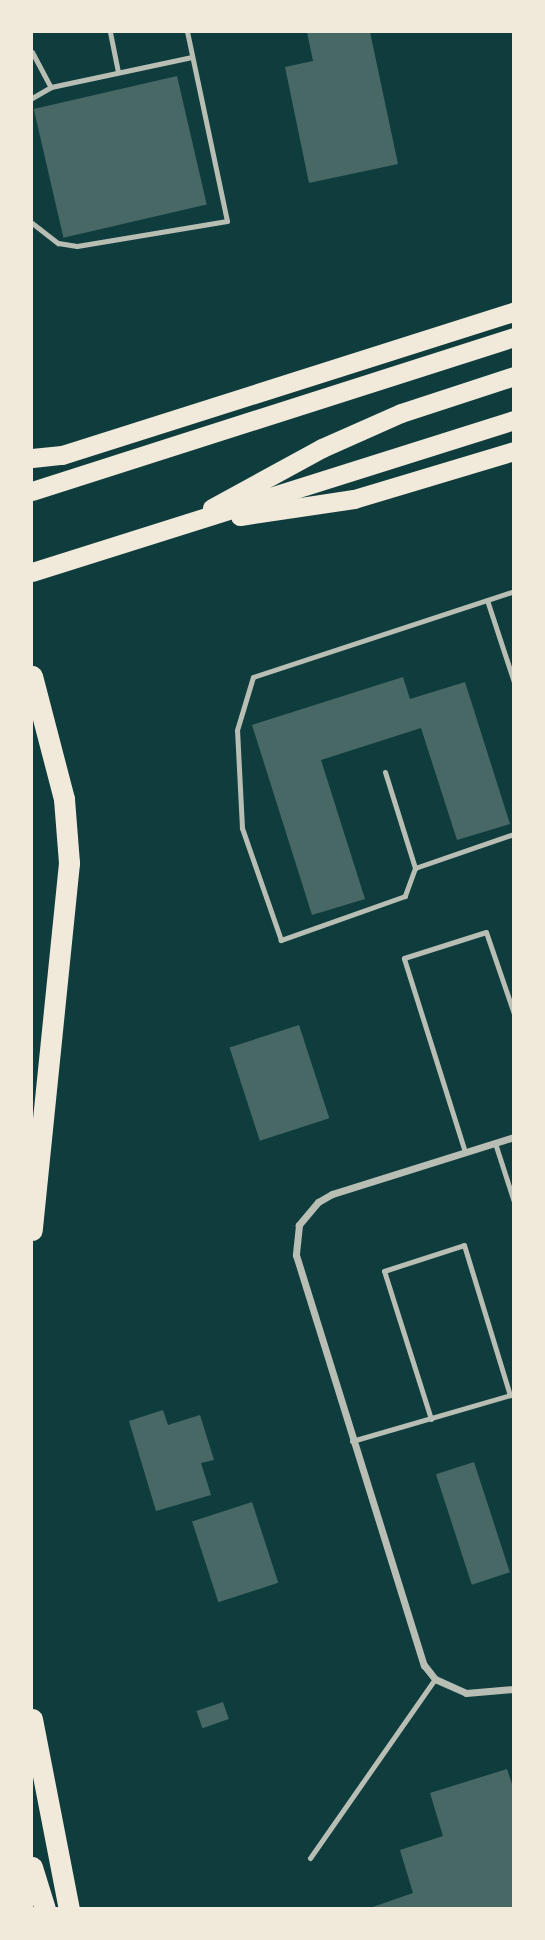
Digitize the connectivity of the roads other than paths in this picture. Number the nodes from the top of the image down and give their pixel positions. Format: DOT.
graph roads {
  1 [pos="110,32"];
  2 [pos="187,32"];
  3 [pos="32,52"];
  4 [pos="192,57"];
  5 [pos="118,72"];
  6 [pos="51,87"];
  7 [pos="32,98"];
  8 [pos="32,223"];
  9 [pos="513,312"];
  10 [pos="513,337"];
  11 [pos="513,376"];
  12 [pos="513,420"];
  13 [pos="513,451"];
  14 [pos="32,458"];
  15 [pos="32,491"];
  16 [pos="187,523"];
  17 [pos="32,572"];
  18 [pos="513,591"];
  19 [pos="487,600"];
  20 [pos="32,676"];
  21 [pos="513,682"];
  22 [pos="385,772"];
  23 [pos="513,834"];
  24 [pos="415,868"];
  25 [pos="513,1014"];
  26 [pos="513,1138"];
  27 [pos="495,1143"];
  28 [pos="466,1152"];
  29 [pos="513,1202"];
  30 [pos="32,1230"];
  31 [pos="512,1395"];
  32 [pos="431,1419"];
  33 [pos="352,1441"];
  34 [pos="435,1679"];
  35 [pos="513,1689"];
  36 [pos="32,1719"];
  37 [pos="310,1858"];
  38 [pos="32,1867"];
  39 [pos="45,1909"];
  40 [pos="69,1909"];
  1 -- 5 [label="lane"];
  2 -- 4 [label="lane"];
  3 -- 6 [label="lane"];
  4 -- 5 [label="lane"];
  4 -- 8 [label="lane"];
  5 -- 6 [label="lane"];
  6 -- 7 [label="lane"];
  9 -- 14 [label="highway"];
  10 -- 15 [label="highway"];
  11 -- 16 [label="highway"];
  12 -- 16 [label="highway"];
  13 -- 16 [label="highway"];
  16 -- 17 [label="highway"];
  18 -- 19 [label="lane"];
  19 -- 21 [label="lane"];
  19 -- 24 [label="lane"];
  20 -- 30 [label="highway"];
  22 -- 24 [label="lane"];
  23 -- 24 [label="lane"];
  25 -- 28 [label="lane"];
  26 -- 27 [label="street"];
  27 -- 28 [label="street"];
  27 -- 29 [label="lane"];
  28 -- 33 [label="street"];
  31 -- 32 [label="lane"];
  31 -- 32 [label="lane"];
  32 -- 33 [label="lane"];
  33 -- 34 [label="street"];
  34 -- 35 [label="street"];
  34 -- 37 [label="lane"];
  36 -- 40 [label="highway"];
  38 -- 39 [label="highway"];
}
